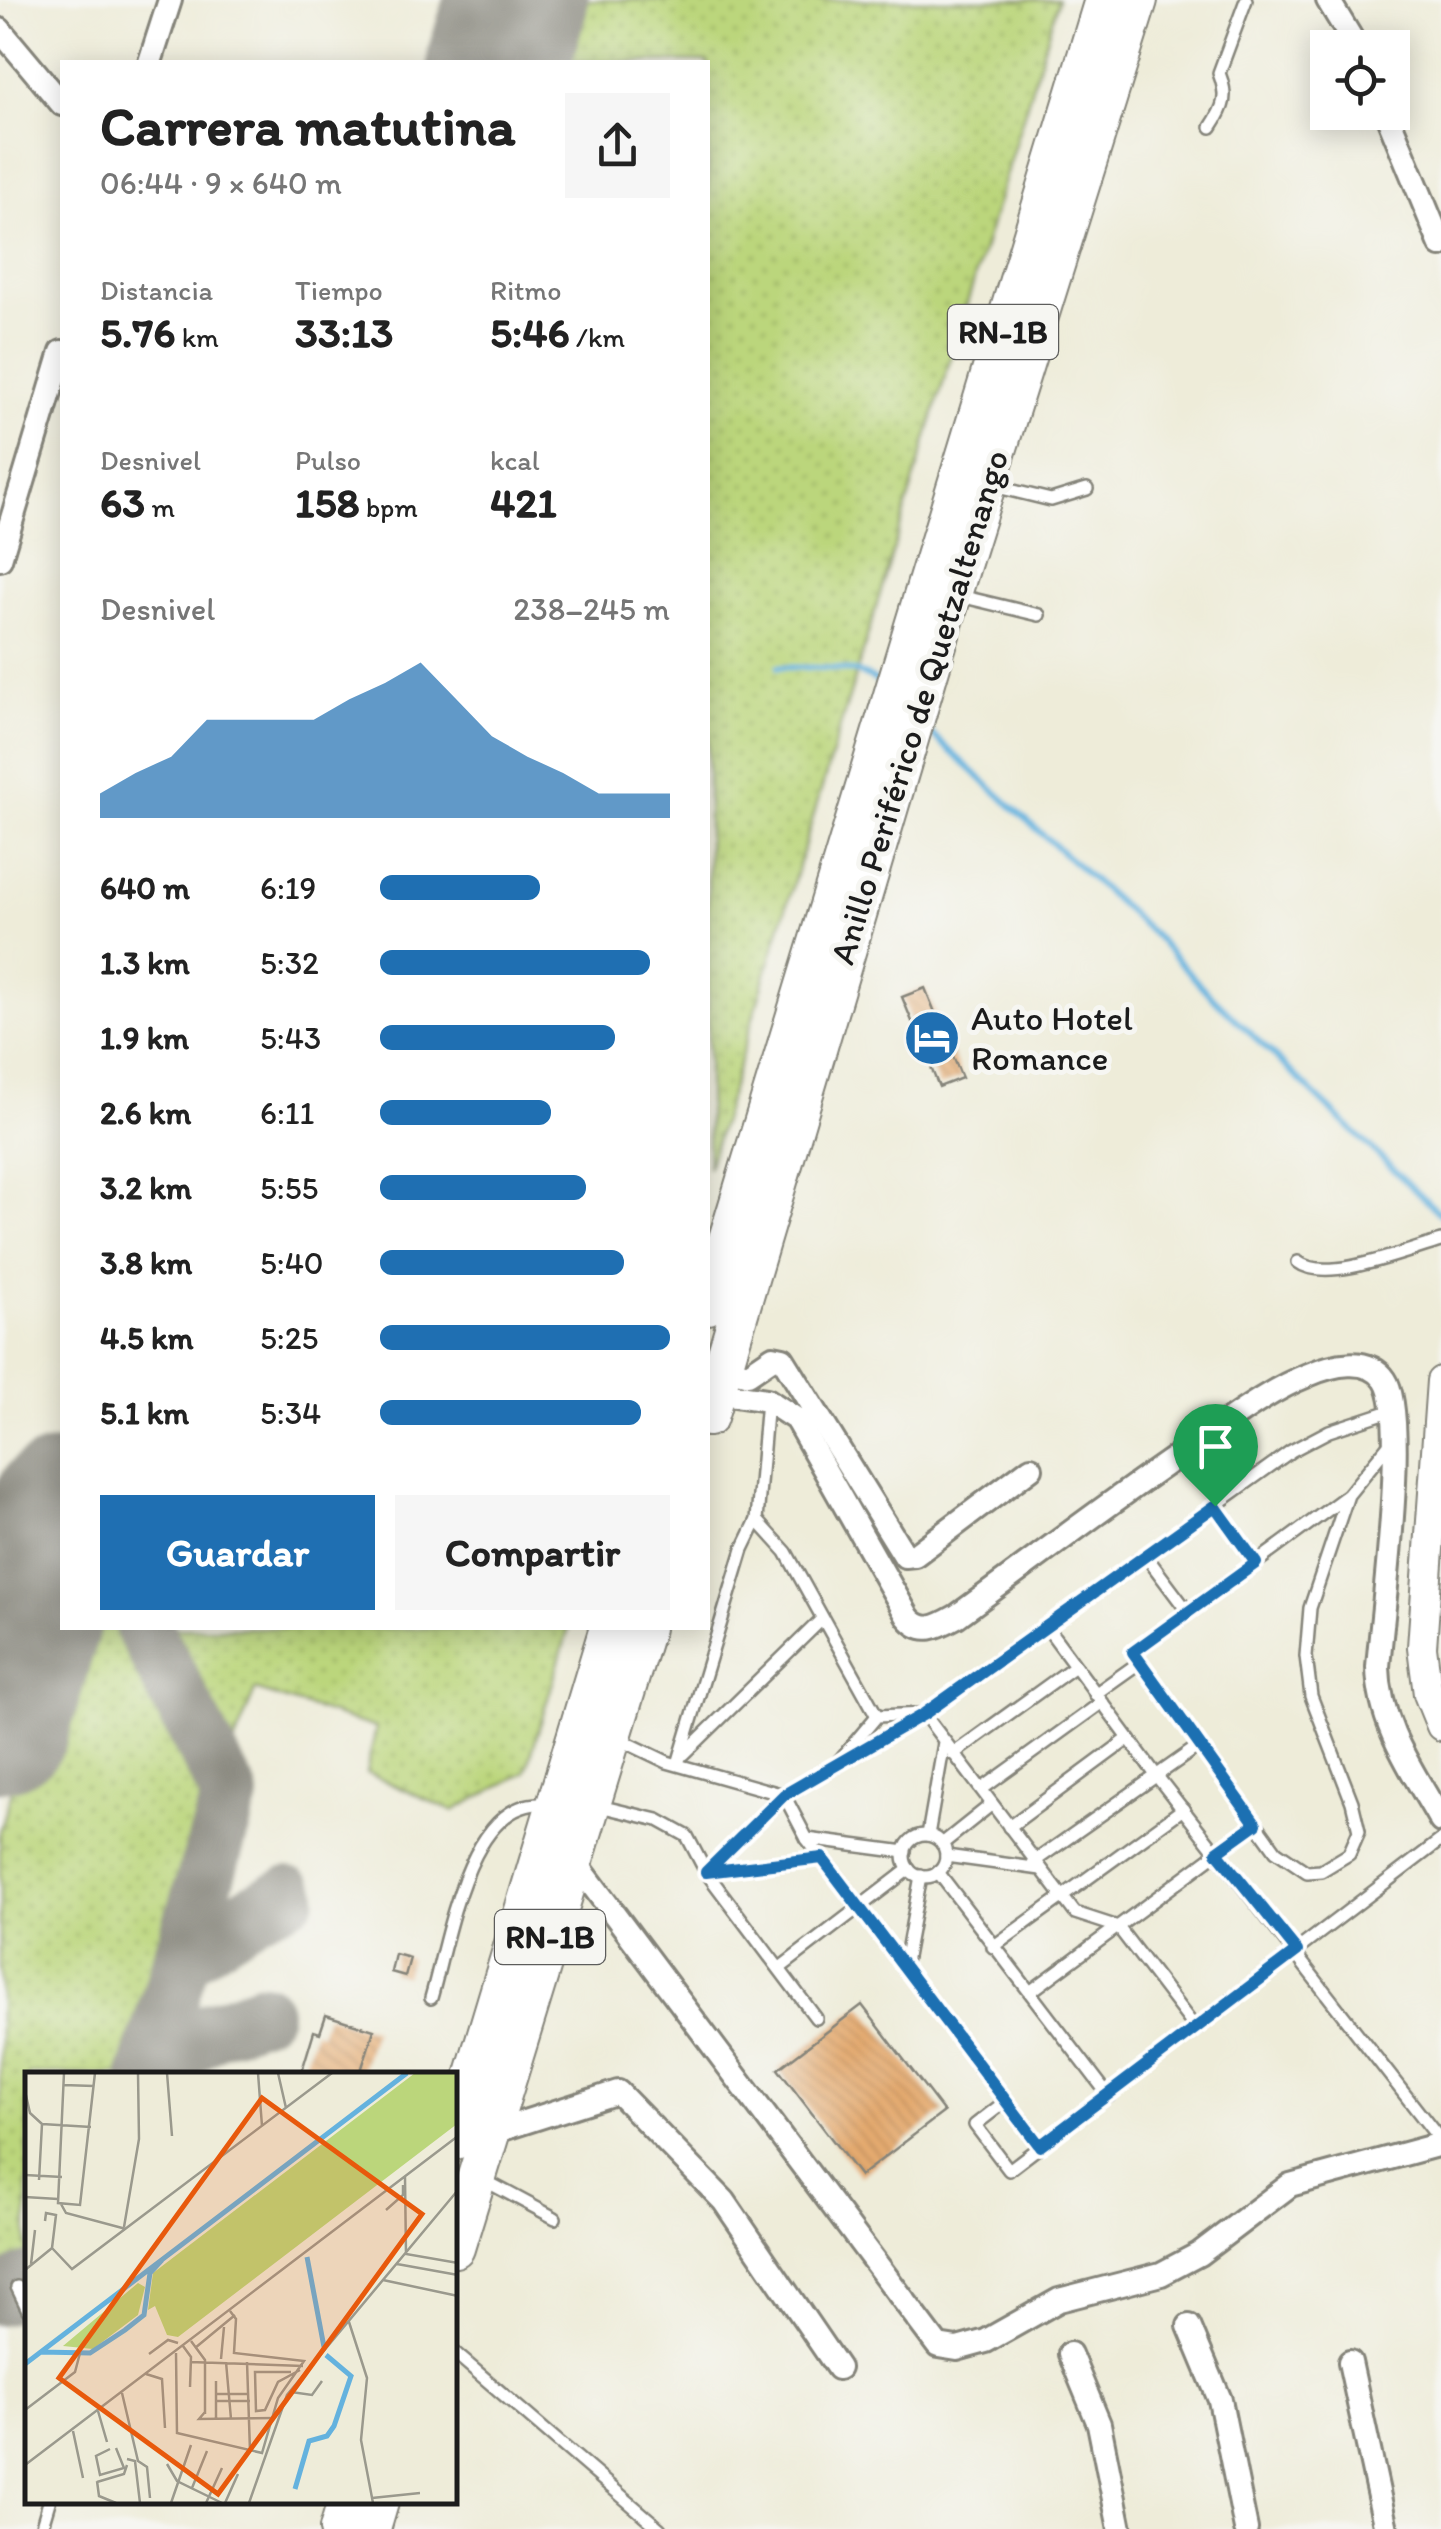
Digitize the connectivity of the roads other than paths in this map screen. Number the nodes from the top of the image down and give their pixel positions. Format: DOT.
graph roads {
  1 [pos="170,0"];
  2 [pos="1104,0"];
  3 [pos="1138,0"];
  4 [pos="1246,0"];
  5 [pos="1328,0"];
  6 [pos="0,30"];
  7 [pos="1346,30"];
  8 [pos="151,60"];
  9 [pos="60,102"];
  10 [pos="1211,127"];
  11 [pos="1393,130"];
  12 [pos="1441,245"];
  13 [pos="60,359"];
  14 [pos="985,484"];
  15 [pos="1088,489"];
  16 [pos="0,559"];
  17 [pos="952,594"];
  18 [pos="1039,615"];
  19 [pos="906,702"];
  20 [pos="1441,1242"];
  21 [pos="1298,1262"];
  22 [pos="710,1299"];
  23 [pos="1441,1381"];
  24 [pos="715,1392"];
  25 [pos="767,1400"];
  26 [pos="1393,1410"];
  27 [pos="1394,1438"];
  28 [pos="1031,1468"];
  29 [pos="1348,1495"];
  30 [pos="1215,1506"];
  31 [pos="757,1520"];
  32 [pos="1146,1556"];
  33 [pos="1256,1563"];
  34 [pos="1188,1612"];
  35 [pos="1432,1617"];
  36 [pos="822,1619"];
  37 [pos="1046,1626"];
  38 [pos="610,1630"];
  39 [pos="644,1630"];
  40 [pos="1140,1662"];
  41 [pos="1075,1666"];
  42 [pos="1098,1698"];
  43 [pos="924,1714"];
  44 [pos="876,1716"];
  45 [pos="1441,1726"];
  46 [pos="613,1736"];
  47 [pos="1128,1740"];
  48 [pos="944,1743"];
  49 [pos="1200,1745"];
  50 [pos="953,1754"];
  51 [pos="679,1760"];
  52 [pos="832,1770"];
  53 [pos="1156,1775"];
  54 [pos="982,1789"];
  55 [pos="784,1795"];
  56 [pos="992,1804"];
  57 [pos="573,1805"];
  58 [pos="1184,1809"];
  59 [pos="1441,1821"];
  60 [pos="1256,1824"];
  61 [pos="1009,1827"];
  62 [pos="928,1835"];
  63 [pos="807,1839"];
  64 [pos="1441,1840"];
  65 [pos="944,1850"];
  66 [pos="905,1852"];
  67 [pos="1217,1852"];
  68 [pos="822,1858"];
  69 [pos="574,1859"];
  70 [pos="1038,1865"];
  71 [pos="909,1869"];
  72 [pos="706,1872"];
  73 [pos="938,1872"];
  74 [pos="921,1876"];
  75 [pos="1063,1898"];
  76 [pos="860,1908"];
  77 [pos="1118,1927"];
  78 [pos="993,1946"];
  79 [pos="1297,1951"];
  80 [pos="780,1968"];
  81 [pos="904,1968"];
  82 [pos="1030,1992"];
  83 [pos="431,1998"];
  84 [pos="816,2018"];
  85 [pos="1196,2029"];
  86 [pos="1109,2096"];
  87 [pos="1006,2101"];
  88 [pos="473,2136"];
  89 [pos="1441,2143"];
  90 [pos="1040,2146"];
  91 [pos="476,2176"];
  92 [pos="555,2218"];
  93 [pos="458,2238"];
  94 [pos="16,2287"];
  95 [pos="25,2304"];
  96 [pos="1189,2326"];
  97 [pos="1070,2354"];
  98 [pos="458,2356"];
  99 [pos="1350,2362"];
  100 [pos="838,2368"];
  101 [pos="48,2504"];
  102 [pos="346,2504"];
  103 [pos="378,2504"];
  104 [pos="41,2529"];
  105 [pos="338,2529"];
  106 [pos="370,2529"];
  107 [pos="660,2529"];
  108 [pos="1120,2529"];
  109 [pos="1246,2529"];
  110 [pos="1386,2529"];
  1 -- 8 [label="street"];
  2 -- 19 [label="highway, Anillo Periférico de Quetzaltenango / RN-1B"];
  3 -- 14 [label="highway, Anillo Periférico de Quetzaltenango / RN-1B"];
  4 -- 10 [label="lane"];
  5 -- 7 [label="street"];
  6 -- 9 [label="street"];
  11 -- 12 [label="street"];
  13 -- 16 [label="street"];
  14 -- 15 [label="lane"];
  14 -- 17 [label="highway, Anillo Periférico de Quetzaltenango / RN-1B"];
  17 -- 18 [label="lane"];
  17 -- 19 [label="highway, Anillo Periférico de Quetzaltenango / RN-1B"];
  19 -- 22 [label="highway, Anillo Periférico de Quetzaltenango / RN-1B"];
  19 -- 24 [label="highway, Anillo Periférico de Quetzaltenango / RN-1B"];
  20 -- 21 [label="lane"];
  23 -- 35 [label="street"];
  24 -- 25 [label="street"];
  24 -- 28 [label="street"];
  25 -- 26 [label="street"];
  25 -- 31 [label="lane"];
  26 -- 27 [label="street"];
  26 -- 30 [label="lane"];
  27 -- 29 [label="lane"];
  27 -- 59 [label="street"];
  29 -- 33 [label="lane"];
  29 -- 60 [label="lane"];
  30 -- 32 [label="lane"];
  30 -- 33 [label="lane"];
  31 -- 36 [label="lane"];
  31 -- 51 [label="lane"];
  32 -- 34 [label="lane"];
  32 -- 37 [label="lane"];
  33 -- 34 [label="lane"];
  34 -- 40 [label="lane"];
  35 -- 45 [label="street"];
  36 -- 44 [label="lane"];
  36 -- 51 [label="lane"];
  37 -- 41 [label="lane"];
  37 -- 43 [label="lane"];
  38 -- 57 [label="highway, RN-1B"];
  39 -- 46 [label="highway, RN-1B"];
  40 -- 42 [label="lane"];
  40 -- 49 [label="lane"];
  41 -- 42 [label="lane"];
  41 -- 50 [label="lane"];
  42 -- 47 [label="lane"];
  42 -- 54 [label="lane"];
  43 -- 44 [label="lane"];
  43 -- 48 [label="lane"];
  43 -- 52 [label="lane"];
  44 -- 52 [label="lane"];
  46 -- 51 [label="lane"];
  46 -- 57 [label="highway, RN-1B"];
  47 -- 53 [label="lane"];
  47 -- 61 [label="lane"];
  48 -- 50 [label="lane"];
  48 -- 62 [label="lane"];
  49 -- 53 [label="lane"];
  49 -- 60 [label="lane"];
  50 -- 54 [label="lane"];
  51 -- 55 [label="lane"];
  52 -- 55 [label="lane"];
  53 -- 58 [label="lane"];
  53 -- 70 [label="lane"];
  54 -- 56 [label="lane"];
  55 -- 63 [label="lane"];
  55 -- 72 [label="lane"];
  56 -- 61 [label="lane"];
  56 -- 65 [label="lane"];
  57 -- 69 [label="highway, RN-1B"];
  57 -- 72 [label="lane"];
  57 -- 83 [label="lane"];
  57 -- 88 [label="highway, RN-1B"];
  58 -- 67 [label="lane"];
  58 -- 75 [label="lane"];
  60 -- 67 [label="lane"];
  61 -- 70 [label="lane"];
  62 -- 65 [label="lane"];
  62 -- 66 [label="lane"];
  63 -- 66 [label="lane"];
  63 -- 68 [label="lane"];
  64 -- 79 [label="lane"];
  65 -- 70 [label="lane"];
  65 -- 73 [label="lane"];
  66 -- 71 [label="lane"];
  67 -- 77 [label="lane"];
  67 -- 79 [label="lane"];
  68 -- 72 [label="lane"];
  68 -- 76 [label="lane"];
  69 -- 88 [label="highway, RN-1B"];
  69 -- 89 [label="street"];
  70 -- 75 [label="lane"];
  71 -- 74 [label="lane"];
  71 -- 76 [label="lane"];
  72 -- 80 [label="lane"];
  73 -- 74 [label="lane"];
  73 -- 78 [label="lane"];
  74 -- 81 [label="lane"];
  75 -- 77 [label="lane"];
  75 -- 78 [label="lane"];
  76 -- 80 [label="lane"];
  76 -- 81 [label="lane"];
  77 -- 82 [label="lane"];
  77 -- 85 [label="lane"];
  78 -- 82 [label="lane"];
  79 -- 85 [label="lane"];
  79 -- 89 [label="lane"];
  80 -- 84 [label="lane"];
  81 -- 87 [label="lane"];
  82 -- 86 [label="lane"];
  85 -- 86 [label="lane"];
  86 -- 90 [label="lane"];
  87 -- 90 [label="lane"];
  87 -- 90 [label="lane"];
  88 -- 91 [label="highway, RN-1B"];
  88 -- 100 [label="street"];
  91 -- 92 [label="lane"];
  91 -- 93 [label="highway, RN-1B"];
  94 -- 95 [label="lane"];
  96 -- 109 [label="street"];
  97 -- 108 [label="street"];
  98 -- 107 [label="lane"];
  99 -- 110 [label="street"];
  101 -- 104 [label="lane"];
  102 -- 105 [label="highway"];
  103 -- 106 [label="highway"];
}
